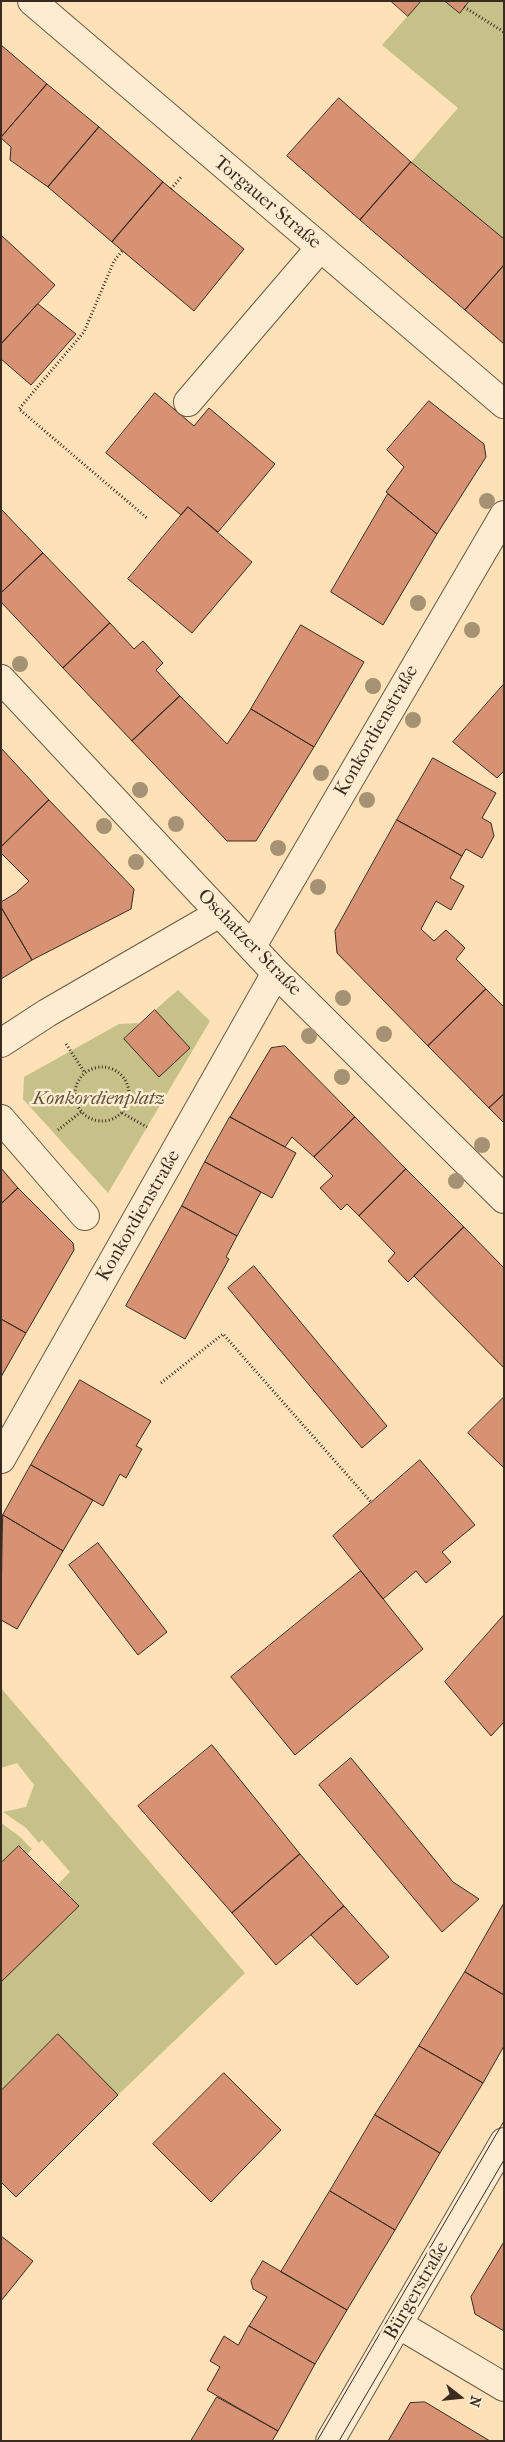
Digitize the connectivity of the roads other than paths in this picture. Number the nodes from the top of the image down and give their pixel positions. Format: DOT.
graph roads {
  1 [pos="32,1"];
  2 [pos="320,248"];
  3 [pos="188,402"];
  4 [pos="504,404"];
  5 [pos="504,515"];
  6 [pos="1,679"];
  7 [pos="220,914"];
  8 [pos="252,946"];
  9 [pos="276,972"];
  10 [pos="1,1043"];
  11 [pos="1,1119"];
  12 [pos="504,1199"];
  13 [pos="85,1216"];
  14 [pos="1,1459"];
  15 [pos="504,2142"];
  16 [pos="398,2324"];
  17 [pos="504,2387"];
  18 [pos="330,2441"];
  1 -- 2 [label="street, Torgauer Straße"];
  2 -- 3 [label="street"];
  2 -- 4 [label="street, Torgauer Straße"];
  5 -- 8 [label="street, Konkordienstraße"];
  6 -- 7 [label="street, Oschatzer Straße"];
  7 -- 8 [label="street, Oschatzer Straße"];
  7 -- 10 [label="street"];
  8 -- 9 [label="street, Oschatzer Straße"];
  9 -- 12 [label="street, Oschatzer Straße"];
  9 -- 14 [label="street, Konkordienstraße"];
  11 -- 13 [label="street"];
  15 -- 16 [label="street, Bürgerstraße"];
  16 -- 17 [label="street"];
  16 -- 18 [label="street, Bürgerstraße"];
}
